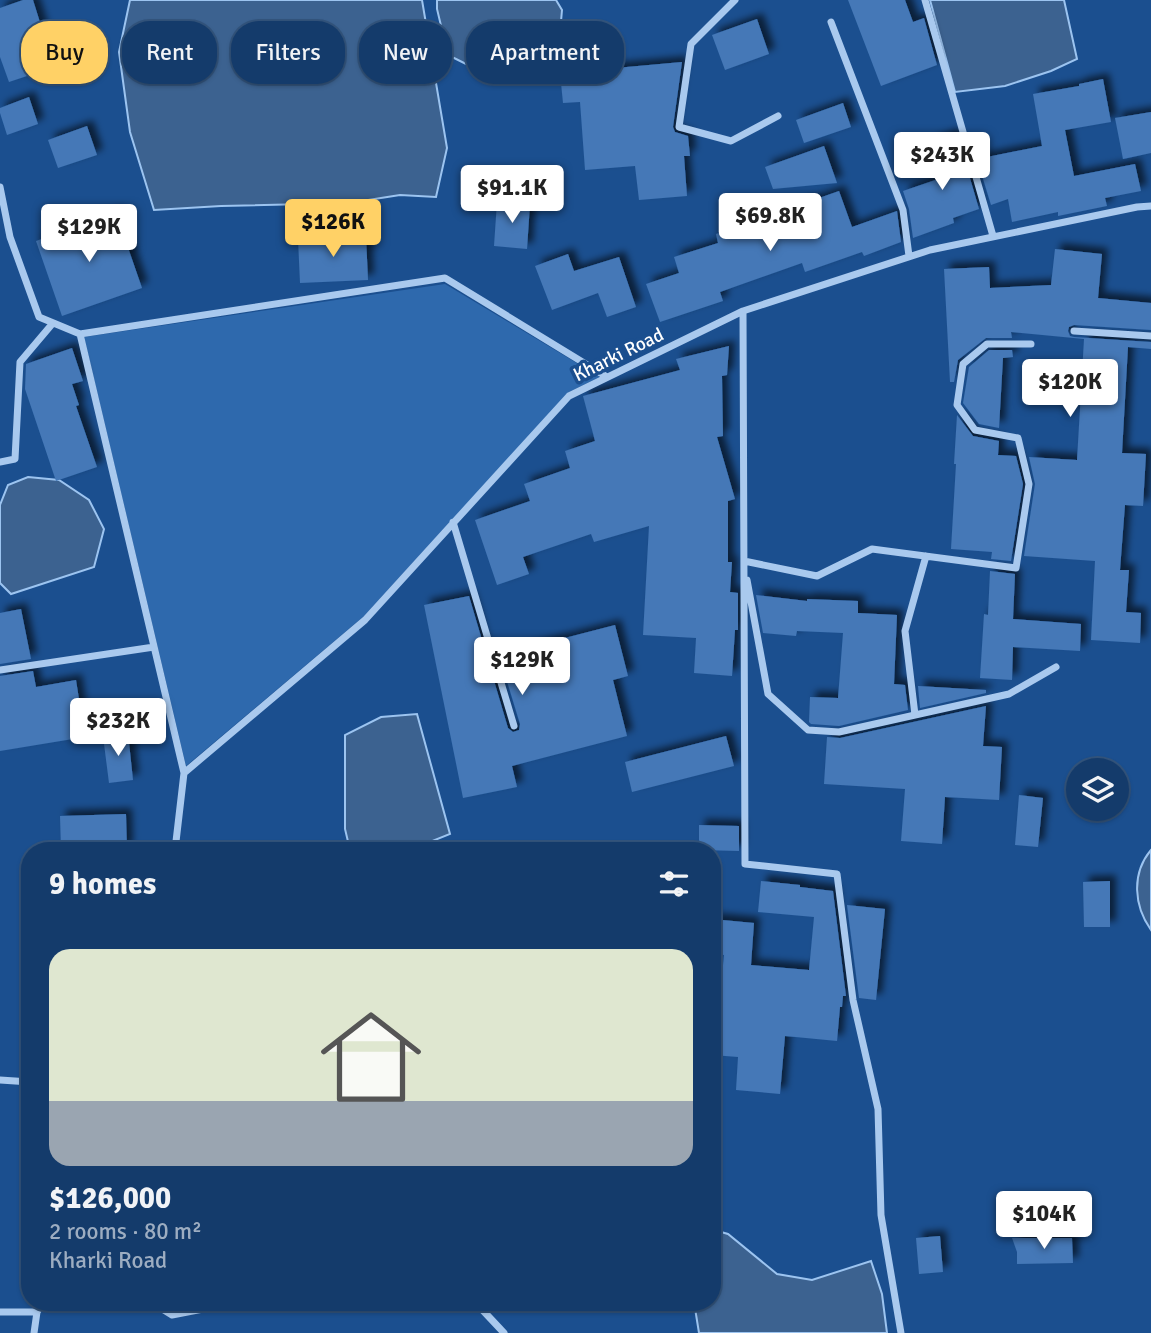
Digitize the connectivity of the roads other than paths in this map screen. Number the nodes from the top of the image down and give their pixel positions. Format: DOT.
graph roads {
  1 [pos="735,0"];
  2 [pos="925,0"];
  3 [pos="831,22"];
  4 [pos="778,116"];
  5 [pos="0,187"];
  6 [pos="1151,206"];
  7 [pos="993,236"];
  8 [pos="909,256"];
  9 [pos="743,311"];
  10 [pos="53,323"];
  11 [pos="1074,331"];
  12 [pos="80,334"];
  13 [pos="1151,336"];
  14 [pos="1031,344"];
  15 [pos="607,377"];
  16 [pos="0,462"];
  17 [pos="453,522"];
  18 [pos="926,556"];
  19 [pos="744,561"];
  20 [pos="154,647"];
  21 [pos="1056,667"];
  22 [pos="0,670"];
  23 [pos="915,715"];
  24 [pos="514,726"];
  25 [pos="184,774"];
  26 [pos="176,842"];
  27 [pos="0,1080"];
  28 [pos="21,1081"];
  29 [pos="166,1311"];
  30 [pos="193,1311"];
  31 [pos="483,1311"];
  32 [pos="0,1312"];
  33 [pos="37,1312"];
  34 [pos="34,1333"];
  35 [pos="504,1333"];
  36 [pos="901,1333"];
  1 -- 4 [label="street"];
  2 -- 7 [label="street"];
  3 -- 8 [label="street"];
  5 -- 10 [label="street"];
  6 -- 7 [label="street, Kharki Road"];
  7 -- 8 [label="street, Kharki Road"];
  8 -- 9 [label="street, Kharki Road"];
  9 -- 15 [label="street, Kharki Road"];
  9 -- 19 [label="street"];
  10 -- 12 [label="street"];
  10 -- 16 [label="street"];
  11 -- 13 [label="street"];
  12 -- 15 [label="street"];
  12 -- 20 [label="street"];
  14 -- 18 [label="street"];
  15 -- 17 [label="street, Kharki Road"];
  17 -- 24 [label="street"];
  17 -- 25 [label="street, Kharki Road"];
  18 -- 19 [label="street"];
  18 -- 23 [label="street"];
  19 -- 23 [label="street"];
  19 -- 36 [label="street"];
  20 -- 22 [label="street"];
  20 -- 25 [label="street"];
  21 -- 23 [label="street"];
  25 -- 26 [label="street"];
  27 -- 28 [label="street"];
  29 -- 30 [label="street"];
  31 -- 35 [label="street"];
  32 -- 33 [label="street"];
  33 -- 34 [label="street"];
}
